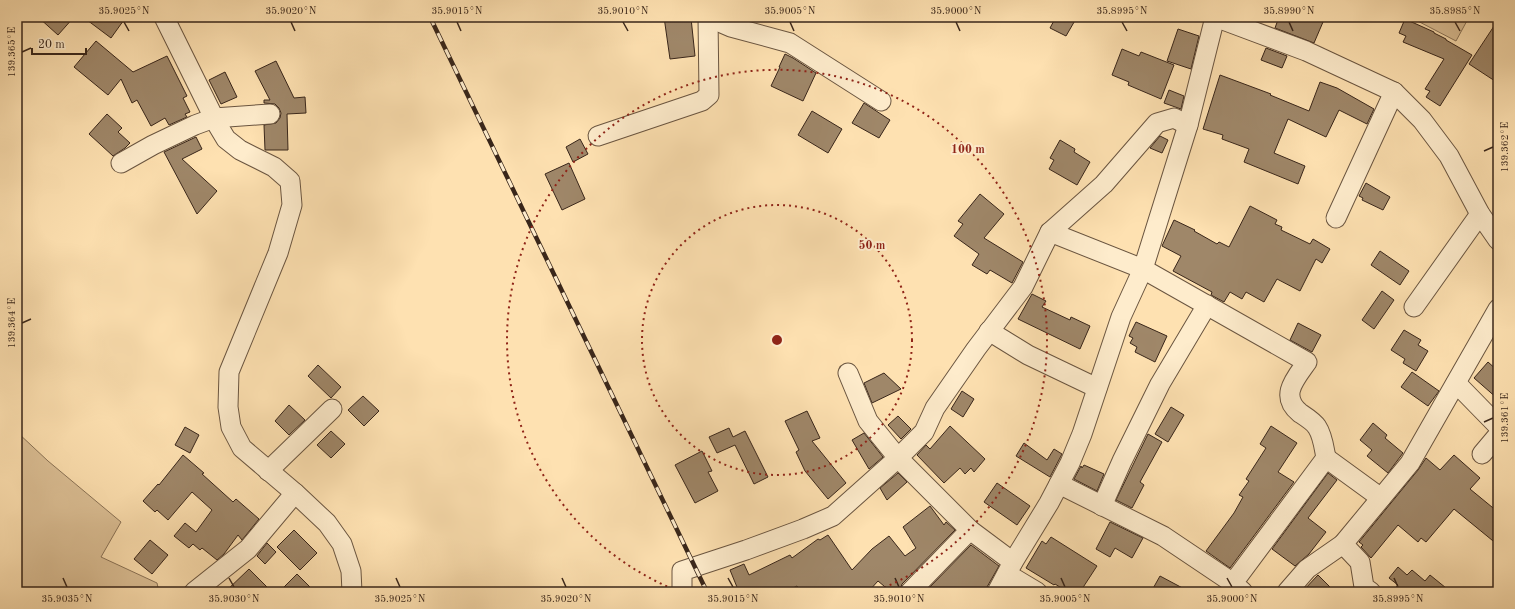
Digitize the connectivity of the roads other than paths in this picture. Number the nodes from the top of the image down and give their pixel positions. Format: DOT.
graph roads {
  1 [pos="164,17"];
  2 [pos="708,17"];
  3 [pos="1215,17"];
  4 [pos="1394,92"];
  5 [pos="881,101"];
  6 [pos="270,114"];
  7 [pos="214,118"];
  8 [pos="1188,125"];
  9 [pos="598,136"];
  10 [pos="121,163"];
  11 [pos="1480,214"];
  12 [pos="1336,218"];
  13 [pos="1050,232"];
  14 [pos="1498,240"];
  15 [pos="1143,269"];
  16 [pos="1207,305"];
  17 [pos="1414,307"];
  18 [pos="1498,309"];
  19 [pos="989,331"];
  20 [pos="848,373"];
  21 [pos="1456,383"];
  22 [pos="1097,388"];
  23 [pos="332,409"];
  24 [pos="1498,426"];
  25 [pos="1498,435"];
  26 [pos="1482,454"];
  27 [pos="898,458"];
  28 [pos="1326,458"];
  29 [pos="268,471"];
  30 [pos="1059,484"];
  31 [pos="295,493"];
  32 [pos="1381,498"];
  33 [pos="1102,506"];
  34 [pos="970,530"];
  35 [pos="1343,544"];
  36 [pos="1010,568"];
  37 [pos="1238,588"];
  38 [pos="194,592"];
  39 [pos="352,592"];
  40 [pos="682,592"];
  41 [pos="910,592"];
  42 [pos="997,592"];
  43 [pos="1037,592"];
  44 [pos="1286,592"];
  45 [pos="1371,592"];
  1 -- 7 [label="street"];
  2 -- 5 [label="street"];
  2 -- 9 [label="street"];
  3 -- 4 [label="street"];
  3 -- 8 [label="street"];
  4 -- 11 [label="street"];
  4 -- 12 [label="street"];
  6 -- 7 [label="street"];
  7 -- 10 [label="street"];
  7 -- 29 [label="street"];
  8 -- 13 [label="street"];
  8 -- 15 [label="street"];
  11 -- 14 [label="street"];
  11 -- 17 [label="street"];
  13 -- 15 [label="street"];
  13 -- 19 [label="street"];
  15 -- 16 [label="street"];
  15 -- 22 [label="street"];
  16 -- 28 [label="street"];
  16 -- 33 [label="street"];
  18 -- 21 [label="street"];
  19 -- 22 [label="street"];
  19 -- 27 [label="street"];
  20 -- 27 [label="street"];
  21 -- 24 [label="street"];
  21 -- 32 [label="street"];
  22 -- 30 [label="street"];
  23 -- 29 [label="street"];
  25 -- 26 [label="street"];
  27 -- 34 [label="street"];
  27 -- 40 [label="street"];
  28 -- 32 [label="street"];
  28 -- 37 [label="street"];
  29 -- 31 [label="street"];
  30 -- 33 [label="street"];
  30 -- 36 [label="street"];
  31 -- 38 [label="street"];
  31 -- 39 [label="street"];
  32 -- 35 [label="street"];
  33 -- 37 [label="street"];
  34 -- 36 [label="street"];
  34 -- 41 [label="street"];
  35 -- 44 [label="street"];
  35 -- 45 [label="street"];
  36 -- 42 [label="street"];
  36 -- 43 [label="street"];
}
